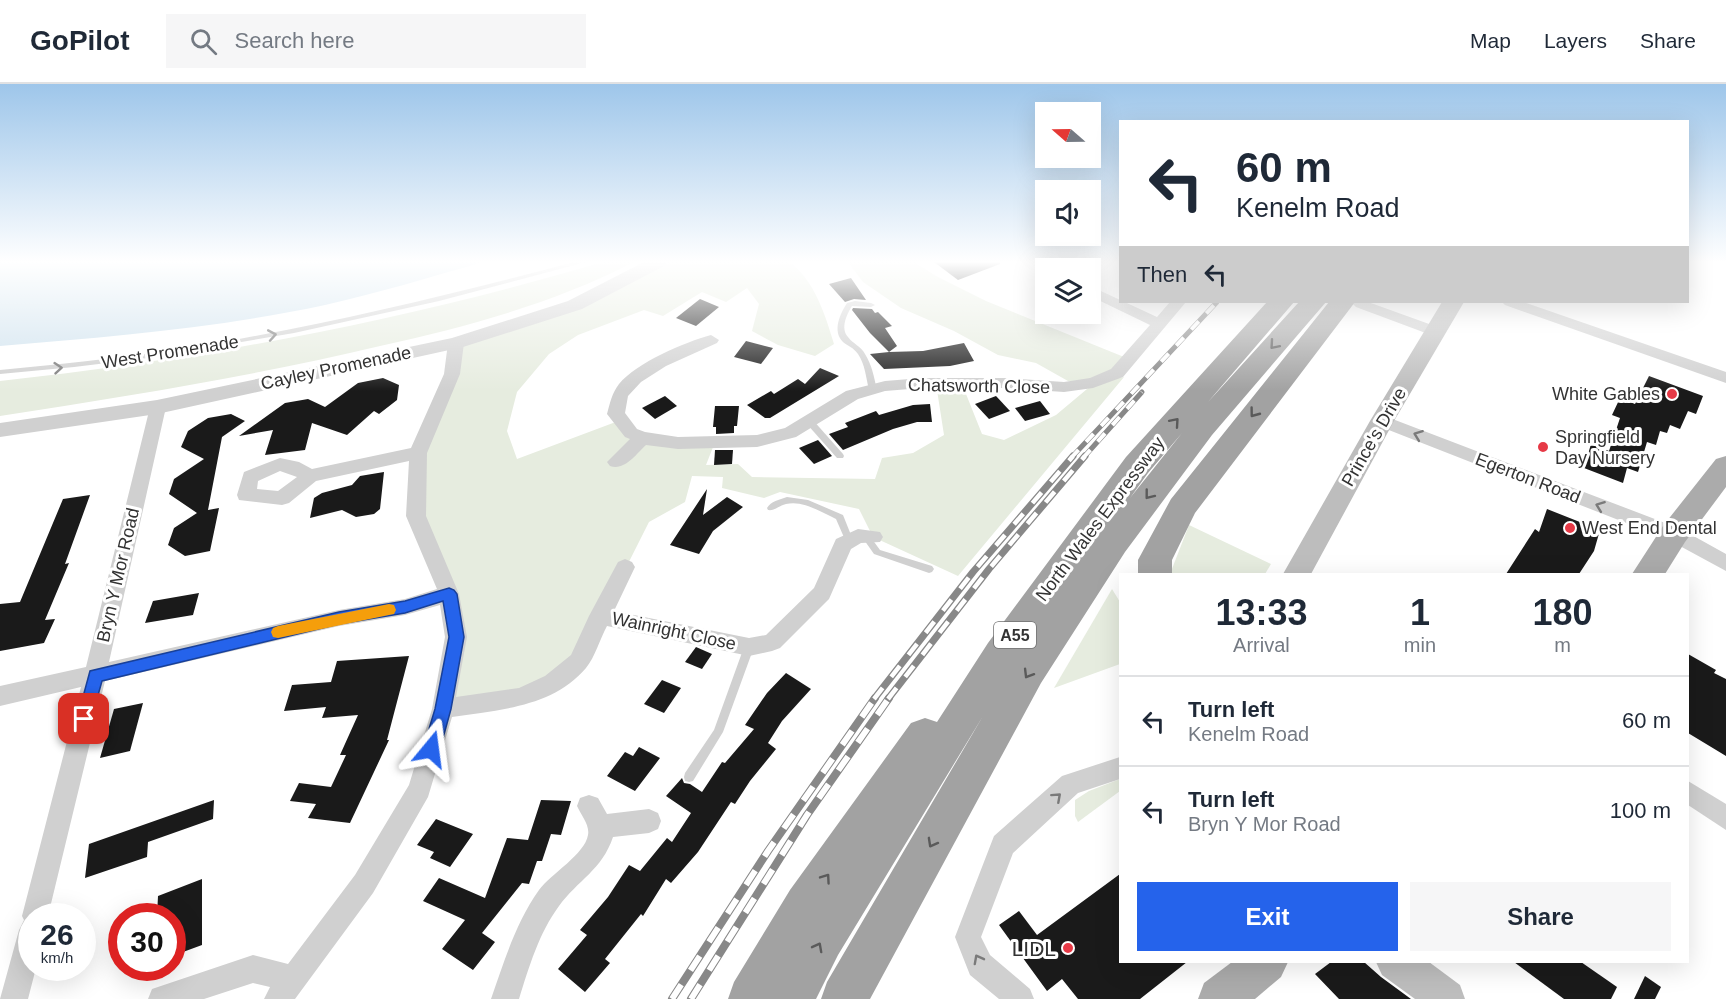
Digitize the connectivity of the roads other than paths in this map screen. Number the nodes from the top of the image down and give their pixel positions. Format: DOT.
graph roads {
  1 [pos="417,305"];
  2 [pos="576,305"];
  3 [pos="849,305"];
  4 [pos="1120,305"];
  5 [pos="1175,305"];
  6 [pos="1279,305"];
  7 [pos="1310,305"];
  8 [pos="1351,305"];
  9 [pos="1357,305"];
  10 [pos="1452,305"];
  11 [pos="1518,305"];
  12 [pos="1158,323"];
  13 [pos="1437,332"];
  14 [pos="711,340"];
  15 [pos="456,343"];
  16 [pos="0,372"];
  17 [pos="1726,378"];
  18 [pos="873,390"];
  19 [pos="157,407"];
  20 [pos="808,421"];
  21 [pos="1382,421"];
  22 [pos="0,430"];
  23 [pos="642,438"];
  24 [pos="418,453"];
  25 [pos="840,456"];
  26 [pos="616,462"];
  27 [pos="1137,465"];
  28 [pos="1726,466"];
  29 [pos="310,476"];
  30 [pos="771,508"];
  31 [pos="1674,534"];
  32 [pos="863,538"];
  33 [pos="1726,563"];
  34 [pos="625,567"];
  35 [pos="929,569"];
  36 [pos="1155,573"];
  37 [pos="1298,573"];
  38 [pos="1649,573"];
  39 [pos="449,594"];
  40 [pos="599,616"];
  41 [pos="749,647"];
  42 [pos="95,676"];
  43 [pos="0,696"];
  44 [pos="443,709"];
  45 [pos="1119,768"];
  46 [pos="689,777"];
  47 [pos="1689,793"];
  48 [pos="1726,818"];
  49 [pos="649,821"];
  50 [pos="38,903"];
  51 [pos="1402,964"];
  52 [pos="19,981"];
  53 [pos="286,989"];
  54 [pos="14,999"];
  55 [pos="162,999"];
  56 [pos="505,999"];
  57 [pos="751,999"];
  58 [pos="791,999"];
  59 [pos="844,999"];
  60 [pos="1020,999"];
  61 [pos="1446,999"];
  16 -- 1 [label="lane, West Promenade, one-way"];
  2 -- 15 [label="street, Cayley Promenade"];
  3 -- 18 [label="lane"];
  4 -- 12 [label="street"];
  5 -- 12 [label="street, Chatsworth Close"];
  27 -- 6 [label="highway, North Wales Expressway / A55, one-way"];
  7 -- 59 [label="highway, North Wales Expressway / A55, one-way"];
  8 -- 36 [label="highway, one-way"];
  9 -- 13 [label="street"];
  10 -- 13 [label="main road, Prince's Drive"];
  11 -- 17 [label="street"];
  12 -- 18 [label="street, Chatsworth Close"];
  13 -- 21 [label="main road, Prince's Drive"];
  14 -- 23 [label="street"];
  15 -- 19 [label="street, Cayley Promenade"];
  15 -- 24 [label="street"];
  18 -- 20 [label="street, Chatsworth Close"];
  19 -- 22 [label="street, Cayley Promenade"];
  19 -- 42 [label="street, Bryn Y Mor Road"];
  20 -- 23 [label="street, Chatsworth Close"];
  20 -- 25 [label="lane"];
  31 -- 21 [label="street, Egerton Road, one-way"];
  21 -- 37 [label="main road, Prince's Drive"];
  23 -- 26 [label="street"];
  24 -- 29 [label="street"];
  24 -- 39 [label="street"];
  57 -- 27 [label="highway, one-way"];
  58 -- 27 [label="highway, North Wales Expressway / A55, one-way"];
  28 -- 31 [label="main road"];
  30 -- 32 [label="lane"];
  31 -- 33 [label="street, Egerton Road"];
  31 -- 38 [label="main road"];
  32 -- 35 [label="lane"];
  32 -- 41 [label="street, Wainright Close"];
  34 -- 40 [label="street, Wainright Close"];
  39 -- 42 [label="street"];
  39 -- 44 [label="street"];
  40 -- 41 [label="street, Wainright Close"];
  40 -- 44 [label="street, Wainright Close"];
  41 -- 46 [label="lane"];
  42 -- 43 [label="street"];
  42 -- 50 [label="street, Bryn Y Mor Road"];
  44 -- 53 [label="street"];
  60 -- 45 [label="street, one-way"];
  47 -- 48 [label="street"];
  49 -- 56 [label="street"];
  51 -- 61 [label="main road"];
  52 -- 54 [label="street"];
  53 -- 55 [label="street"];
}
